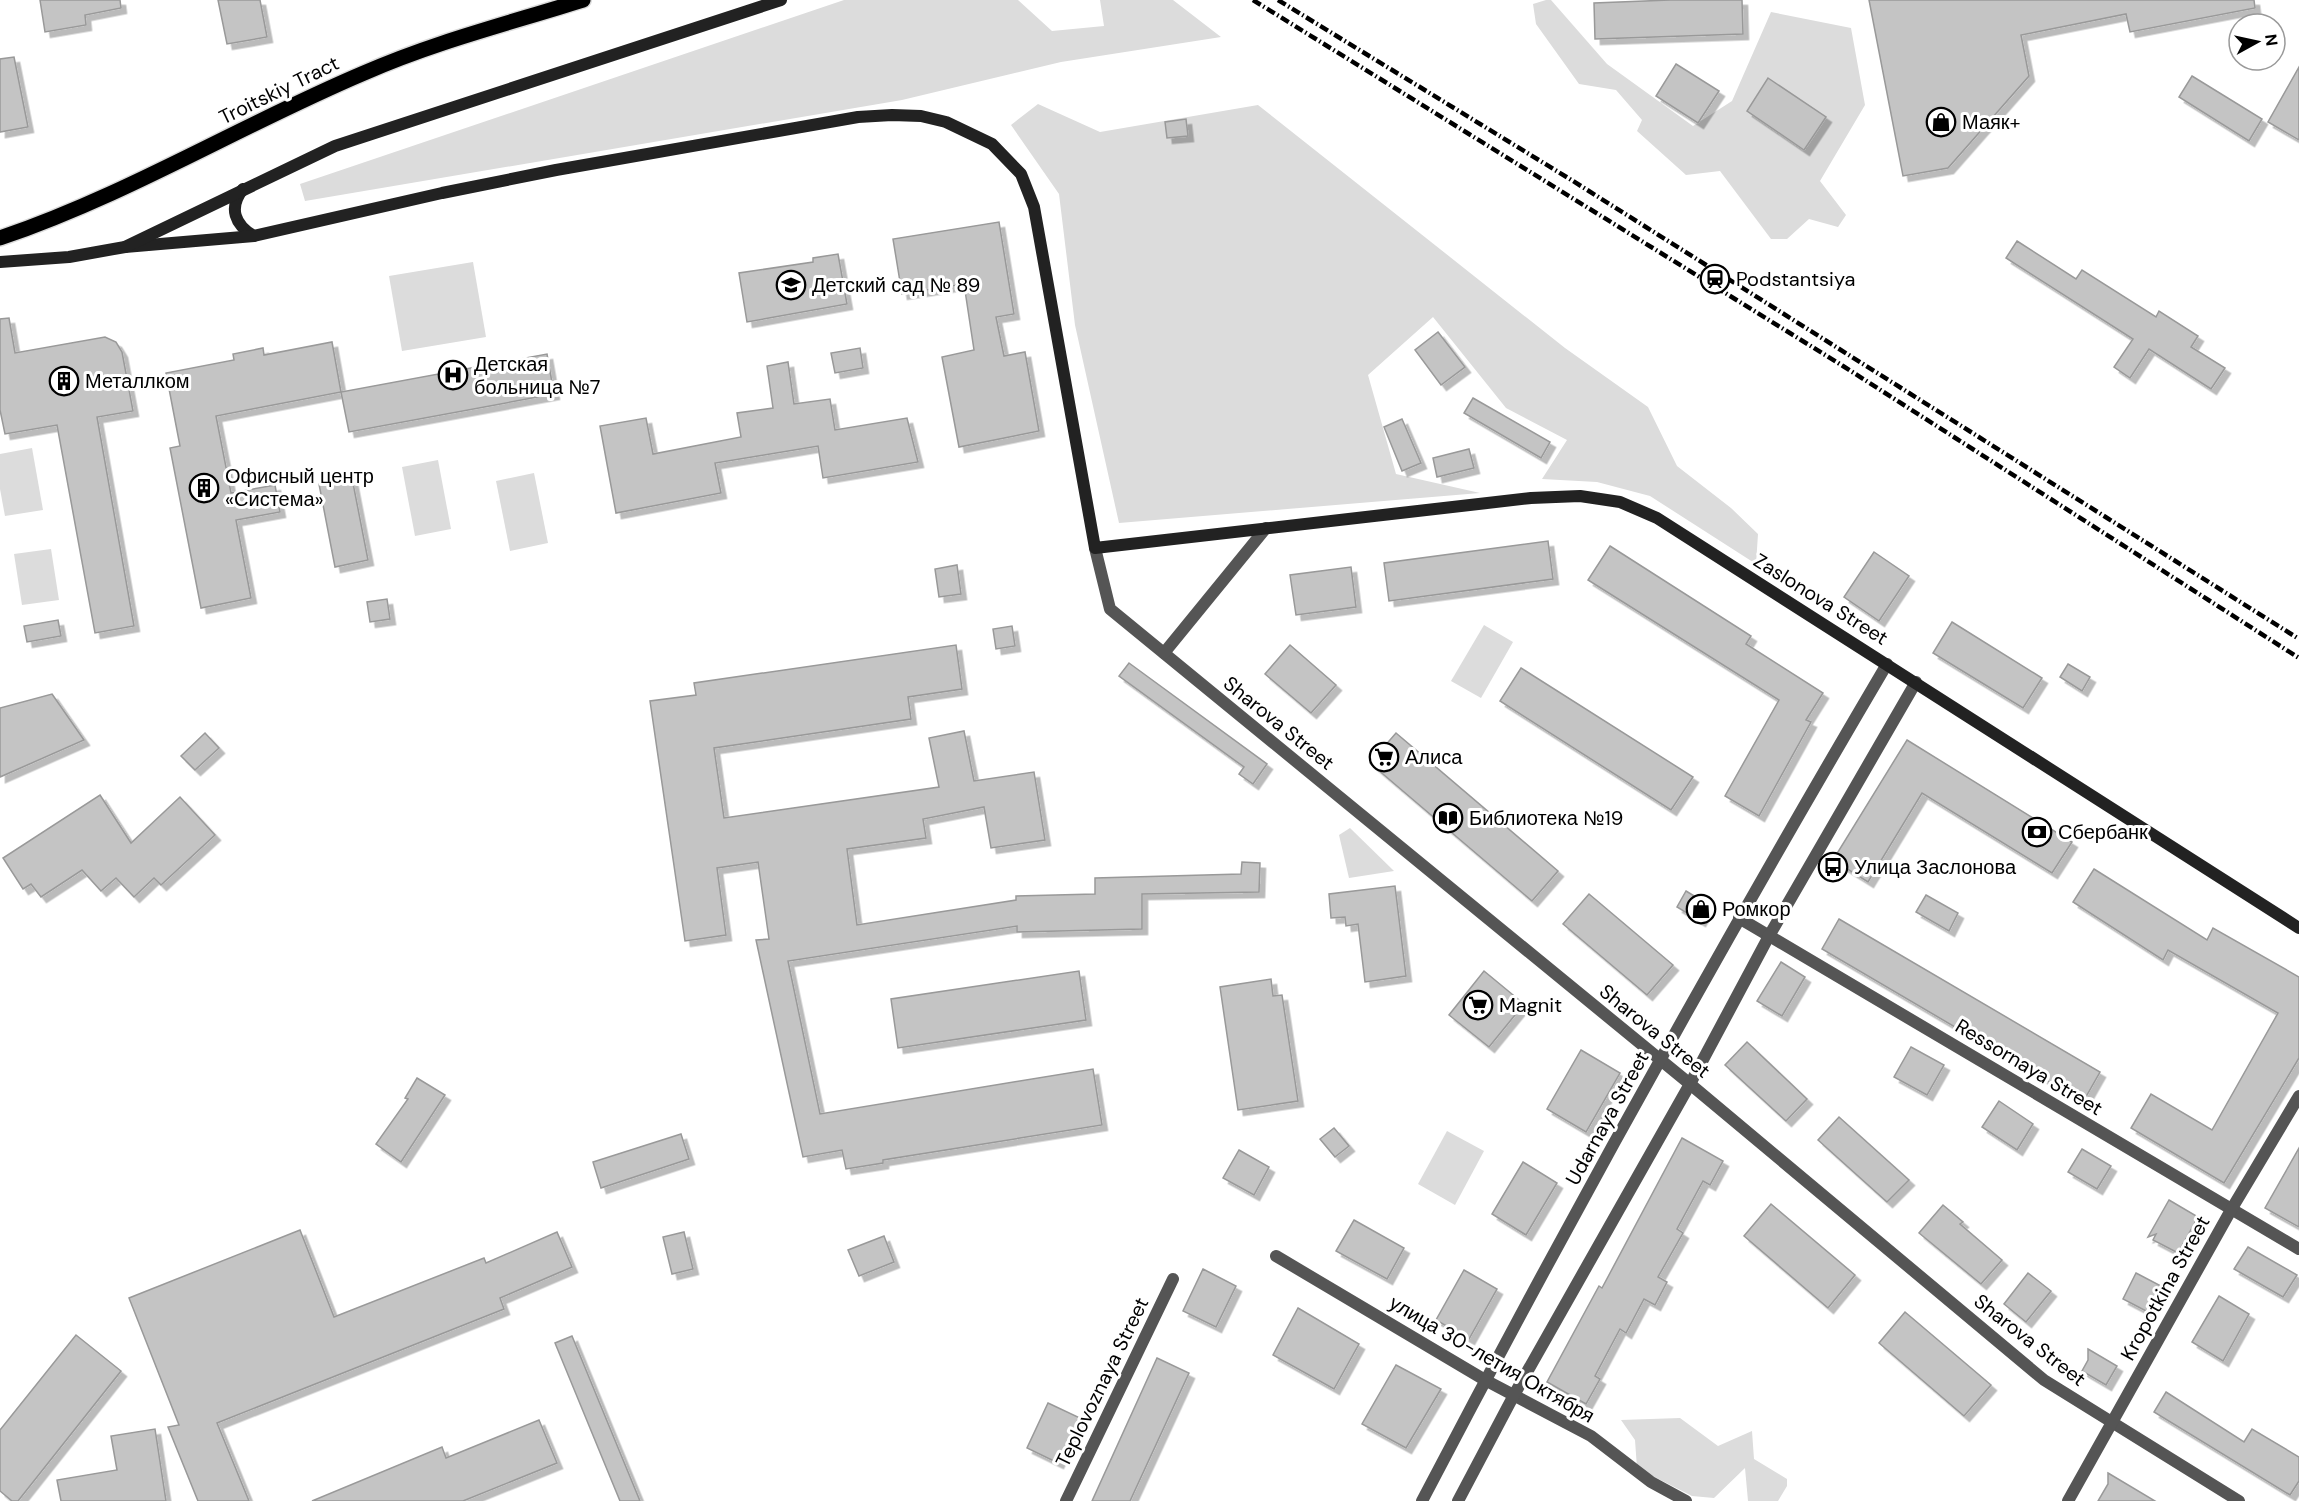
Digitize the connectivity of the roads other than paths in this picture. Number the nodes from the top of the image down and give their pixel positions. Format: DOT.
graph roads {
  1 [pos="583,0"];
  2 [pos="781,0"];
  3 [pos="243,188"];
  4 [pos="254,236"];
  5 [pos="0,237"];
  6 [pos="125,247"];
  7 [pos="0,262"];
  8 [pos="1266,528"];
  9 [pos="1095,548"];
  10 [pos="1164,653"];
  11 [pos="1887,664"];
  12 [pos="1916,682"];
  13 [pos="1739,918"];
  14 [pos="2299,928"];
  15 [pos="1769,936"];
  16 [pos="1661,1061"];
  17 [pos="1690,1084"];
  18 [pos="2299,1096"];
  19 [pos="2231,1209"];
  20 [pos="2299,1249"];
  21 [pos="1276,1256"];
  22 [pos="1173,1279"];
  23 [pos="1485,1380"];
  24 [pos="1514,1395"];
  25 [pos="2112,1424"];
  26 [pos="1066,1501"];
  27 [pos="1422,1501"];
  28 [pos="1458,1501"];
  29 [pos="1686,1501"];
  30 [pos="2068,1501"];
  31 [pos="2239,1501"];
  1 -- 5 [label="main road, Troitskiy Tract"];
  2 -- 3 [label="street"];
  3 -- 4 [label="street"];
  3 -- 6 [label="street"];
  4 -- 6 [label="street"];
  4 -- 9 [label="street"];
  6 -- 7 [label="street"];
  8 -- 9 [label="street, Zaslonova Street"];
  8 -- 10 [label="street"];
  8 -- 11 [label="street, Zaslonova Street"];
  9 -- 10 [label="street, Sharova Street"];
  10 -- 16 [label="street, Sharova Street"];
  11 -- 12 [label="street, Zaslonova Street"];
  11 -- 13 [label="street, Udarnaya Street"];
  12 -- 14 [label="street, Zaslonova Street"];
  12 -- 15 [label="street"];
  13 -- 15 [label="street, Ressornaya Street"];
  13 -- 16 [label="street, Udarnaya Street"];
  15 -- 17 [label="street"];
  15 -- 19 [label="street, Ressornaya Street"];
  16 -- 17 [label="street, Sharova Street"];
  16 -- 23 [label="street, Udarnaya Street"];
  17 -- 24 [label="street"];
  17 -- 25 [label="street, Sharova Street"];
  18 -- 19 [label="street, Kropotkina Street"];
  19 -- 20 [label="street, Ressornaya Street"];
  19 -- 25 [label="street, Kropotkina Street"];
  21 -- 23 [label="street, улица 30-летия Октября"];
  22 -- 26 [label="street, Teplovoznaya Street"];
  23 -- 24 [label="street, улица 30-летия Октября"];
  23 -- 27 [label="street, Udarnaya Street"];
  24 -- 28 [label="street"];
  24 -- 29 [label="street, улица 30-летия Октября"];
  25 -- 30 [label="street, Kropotkina Street"];
  25 -- 31 [label="street, Sharova Street"];
}
